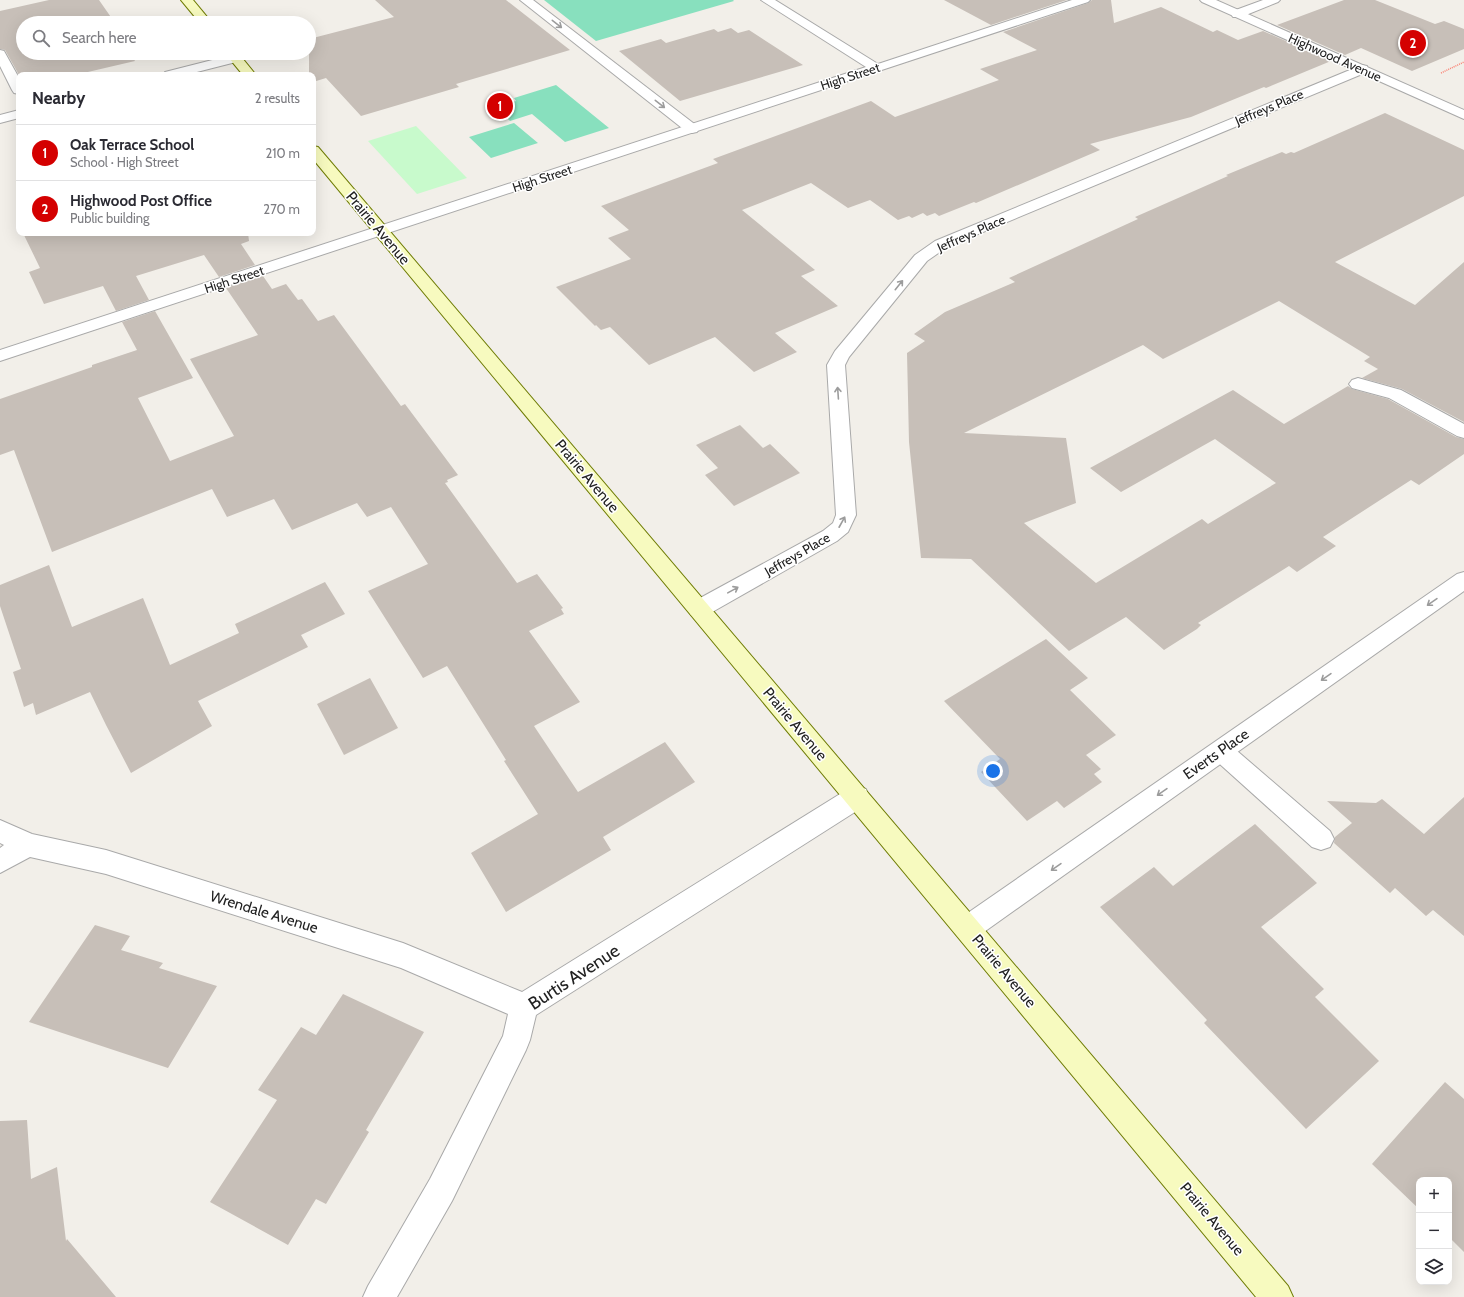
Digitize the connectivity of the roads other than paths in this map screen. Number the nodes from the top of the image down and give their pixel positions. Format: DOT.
graph roads {
  1 [pos="187,0"];
  2 [pos="526,0"];
  3 [pos="767,0"];
  4 [pos="1084,0"];
  5 [pos="1206,0"];
  6 [pos="1274,0"];
  7 [pos="1237,14"];
  8 [pos="200,16"];
  9 [pos="0,54"];
  10 [pos="220,60"];
  11 [pos="237,60"];
  12 [pos="876,68"];
  13 [pos="1362,69"];
  14 [pos="180,72"];
  15 [pos="247,72"];
  16 [pos="16,84"];
  17 [pos="1462,112"];
  18 [pos="16,115"];
  19 [pos="0,119"];
  20 [pos="692,128"];
  21 [pos="316,154"];
  22 [pos="382,231"];
  23 [pos="0,356"];
  24 [pos="1358,384"];
  25 [pos="1464,432"];
  26 [pos="1464,580"];
  27 [pos="699,609"];
  28 [pos="1220,751"];
  29 [pos="857,797"];
  30 [pos="0,831"];
  31 [pos="1320,839"];
  32 [pos="28,845"];
  33 [pos="0,861"];
  34 [pos="968,928"];
  35 [pos="524,1007"];
  36 [pos="379,1297"];
  37 [pos="1277,1297"];
  1 -- 8 [label="main road"];
  2 -- 20 [label="street, one-way"];
  3 -- 12 [label="street"];
  4 -- 12 [label="street, High Street"];
  5 -- 7 [label="street, Highwood Avenue"];
  6 -- 7 [label="street"];
  7 -- 13 [label="street, Highwood Avenue"];
  9 -- 16 [label="street"];
  10 -- 14 [label="street"];
  11 -- 15 [label="main road"];
  12 -- 20 [label="street, High Street"];
  13 -- 17 [label="street, Highwood Avenue"];
  27 -- 13 [label="street, Jeffreys Place, one-way"];
  18 -- 19 [label="street"];
  20 -- 22 [label="street, High Street"];
  21 -- 22 [label="main road, Prairie Avenue"];
  22 -- 23 [label="street, High Street"];
  22 -- 27 [label="main road, Prairie Avenue"];
  24 -- 25 [label="street"];
  26 -- 28 [label="street, Everts Place, one-way"];
  27 -- 29 [label="main road, Prairie Avenue"];
  28 -- 31 [label="street"];
  28 -- 34 [label="street, Everts Place, one-way"];
  29 -- 34 [label="main road, Prairie Avenue"];
  29 -- 35 [label="street, Burtis Avenue"];
  30 -- 32 [label="street, Wrendale Avenue"];
  32 -- 33 [label="street"];
  32 -- 35 [label="street, Wrendale Avenue"];
  34 -- 37 [label="main road, Prairie Avenue"];
  35 -- 36 [label="street, Burtis Avenue"];
}
